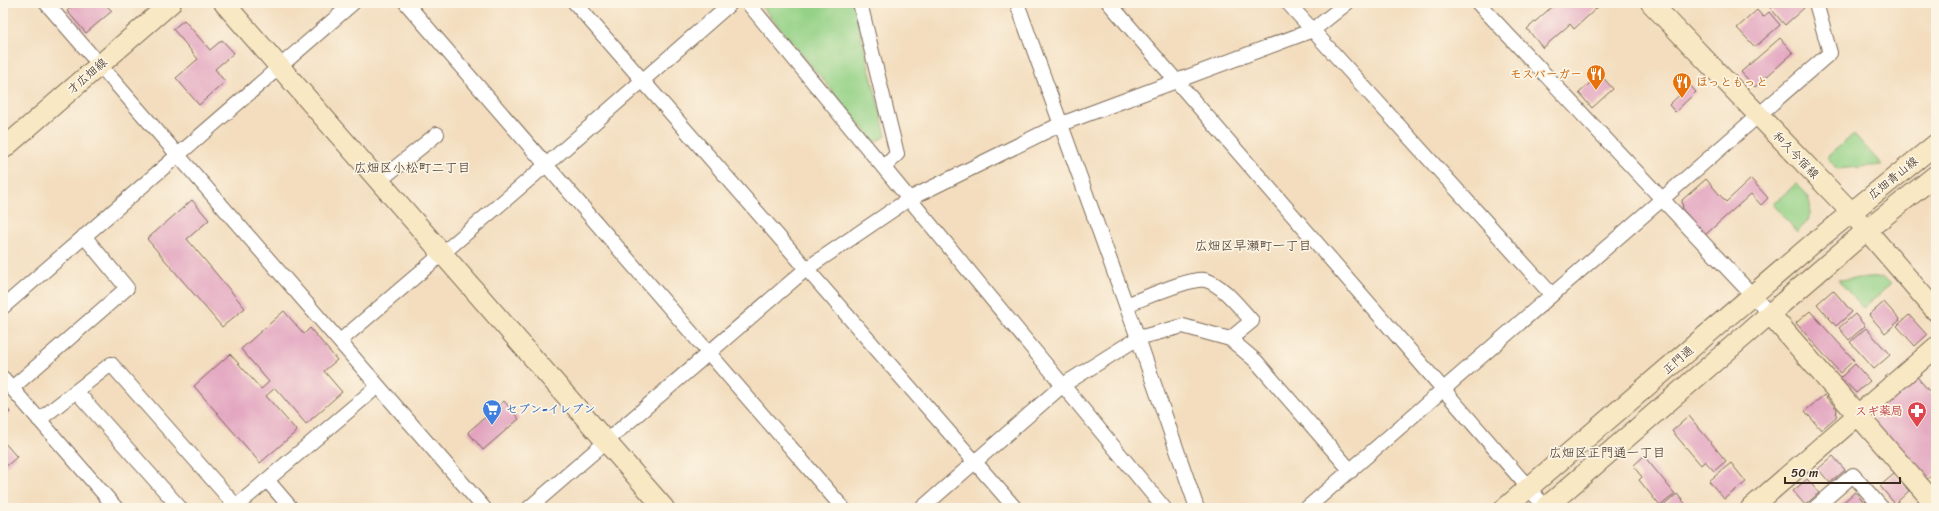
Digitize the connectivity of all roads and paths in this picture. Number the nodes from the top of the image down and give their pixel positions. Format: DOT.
graph roads {
  1 [pos="46,3"];
  2 [pos="171,3"];
  3 [pos="224,3"];
  4 [pos="353,3"];
  5 [pos="406,3"];
  6 [pos="575,3"];
  7 [pos="731,3"];
  8 [pos="748,3"];
  9 [pos="860,3"];
  10 [pos="1017,3"];
  11 [pos="1109,3"];
  12 [pos="1288,3"];
  13 [pos="1347,3"];
  14 [pos="1478,3"];
  15 [pos="1651,3"];
  16 [pos="1816,3"];
  17 [pos="1313,30"];
  18 [pos="101,64"];
  19 [pos="279,67"];
  20 [pos="643,80"];
  21 [pos="1177,82"];
  22 [pos="1759,116"];
  23 [pos="1061,124"];
  24 [pos="437,134"];
  25 [pos="1936,144"];
  26 [pos="3,149"];
  27 [pos="179,154"];
  28 [pos="546,165"];
  29 [pos="884,168"];
  30 [pos="1936,175"];
  31 [pos="379,181"];
  32 [pos="909,199"];
  33 [pos="1662,200"];
  34 [pos="1851,212"];
  35 [pos="1867,230"];
  36 [pos="84,236"];
  37 [pos="442,254"];
  38 [pos="806,269"];
  39 [pos="1552,295"];
  40 [pos="1753,296"];
  41 [pos="1126,305"];
  42 [pos="3,307"];
  43 [pos="1936,311"];
  44 [pos="1770,314"];
  45 [pos="1138,338"];
  46 [pos="1230,339"];
  47 [pos="340,341"];
  48 [pos="1936,347"];
  49 [pos="708,353"];
  50 [pos="8,383"];
  51 [pos="1063,385"];
  52 [pos="378,386"];
  53 [pos="1444,390"];
  54 [pos="76,391"];
  55 [pos="1858,415"];
  56 [pos="40,420"];
  57 [pos="606,441"];
  58 [pos="974,462"];
  59 [pos="1351,471"];
  60 [pos="267,480"];
  61 [pos="1528,488"];
  62 [pos="1936,505"];
  63 [pos="235,507"];
  64 [pos="116,508"];
  65 [pos="180,508"];
  66 [pos="291,508"];
  67 [pos="484,508"];
  68 [pos="529,508"];
  69 [pos="664,508"];
  70 [pos="843,508"];
  71 [pos="922,508"];
  72 [pos="1015,508"];
  73 [pos="1164,508"];
  74 [pos="1197,508"];
  75 [pos="1308,508"];
  76 [pos="1505,508"];
  77 [pos="1545,508"];
  78 [pos="1751,508"];
  79 [pos="1815,508"];
  80 [pos="1882,508"];
  1 -- 18 [label="street"];
  2 -- 18 [label="street, 才広畑線"];
  3 -- 19 [label="street"];
  4 -- 19 [label="street"];
  5 -- 28 [label="street"];
  6 -- 20 [label="street"];
  7 -- 20 [label="street"];
  8 -- 29 [label="street"];
  9 -- 29 [label="street"];
  10 -- 23 [label="street"];
  11 -- 21 [label="street"];
  12 -- 17 [label="street"];
  13 -- 17 [label="street"];
  14 -- 33 [label="street"];
  15 -- 22 [label="street, 和久今宿線"];
  16 -- 22 [label="street"];
  17 -- 21 [label="street"];
  17 -- 39 [label="street"];
  18 -- 26 [label="street, 才広畑線"];
  18 -- 27 [label="street"];
  19 -- 27 [label="street"];
  19 -- 31 [label="street"];
  20 -- 28 [label="street"];
  20 -- 38 [label="street"];
  21 -- 23 [label="street"];
  21 -- 53 [label="street"];
  22 -- 33 [label="street"];
  22 -- 34 [label="street, 和久今宿線"];
  23 -- 32 [label="street"];
  23 -- 41 [label="street"];
  24 -- 31 [label="street"];
  25 -- 34 [label="street, 広畑青山線"];
  27 -- 36 [label="street"];
  27 -- 47 [label="street"];
  28 -- 37 [label="street"];
  28 -- 49 [label="street"];
  29 -- 32 [label="street"];
  30 -- 35 [label="street, 広畑青山線"];
  31 -- 37 [label="street"];
  32 -- 38 [label="street"];
  32 -- 51 [label="street"];
  33 -- 39 [label="street"];
  33 -- 40 [label="street"];
  34 -- 35 [label="street, 和久今宿線"];
  34 -- 40 [label="street, 正門通"];
  35 -- 43 [label="street, 和久今宿線"];
  35 -- 44 [label="street, 正門通"];
  36 -- 42 [label="street"];
  36 -- 50 [label="street"];
  37 -- 47 [label="street"];
  37 -- 57 [label="street"];
  38 -- 49 [label="street"];
  38 -- 58 [label="street"];
  39 -- 53 [label="street"];
  40 -- 44 [label="street"];
  40 -- 61 [label="street, 正門通"];
  41 -- 45 [label="street"];
  41 -- 46 [label="street"];
  44 -- 55 [label="street"];
  44 -- 77 [label="street, 正門通"];
  45 -- 46 [label="street"];
  45 -- 51 [label="street"];
  45 -- 74 [label="street"];
  46 -- 59 [label="street"];
  47 -- 52 [label="street"];
  48 -- 55 [label="street"];
  49 -- 57 [label="street"];
  49 -- 70 [label="street"];
  50 -- 56 [label="street"];
  51 -- 58 [label="street"];
  51 -- 73 [label="street"];
  52 -- 60 [label="street"];
  52 -- 67 [label="street"];
  53 -- 59 [label="street"];
  53 -- 61 [label="street"];
  54 -- 56 [label="street"];
  54 -- 63 [label="street"];
  54 -- 65 [label="street"];
  55 -- 62 [label="street"];
  55 -- 78 [label="street"];
  56 -- 64 [label="street"];
  57 -- 68 [label="street"];
  57 -- 69 [label="street"];
  58 -- 71 [label="street"];
  58 -- 72 [label="street"];
  59 -- 75 [label="street"];
  60 -- 63 [label="street"];
  60 -- 66 [label="street"];
  61 -- 76 [label="street, 正門通"];
  61 -- 77 [label="street"];
  79 -- 80 [label="street"];
}
